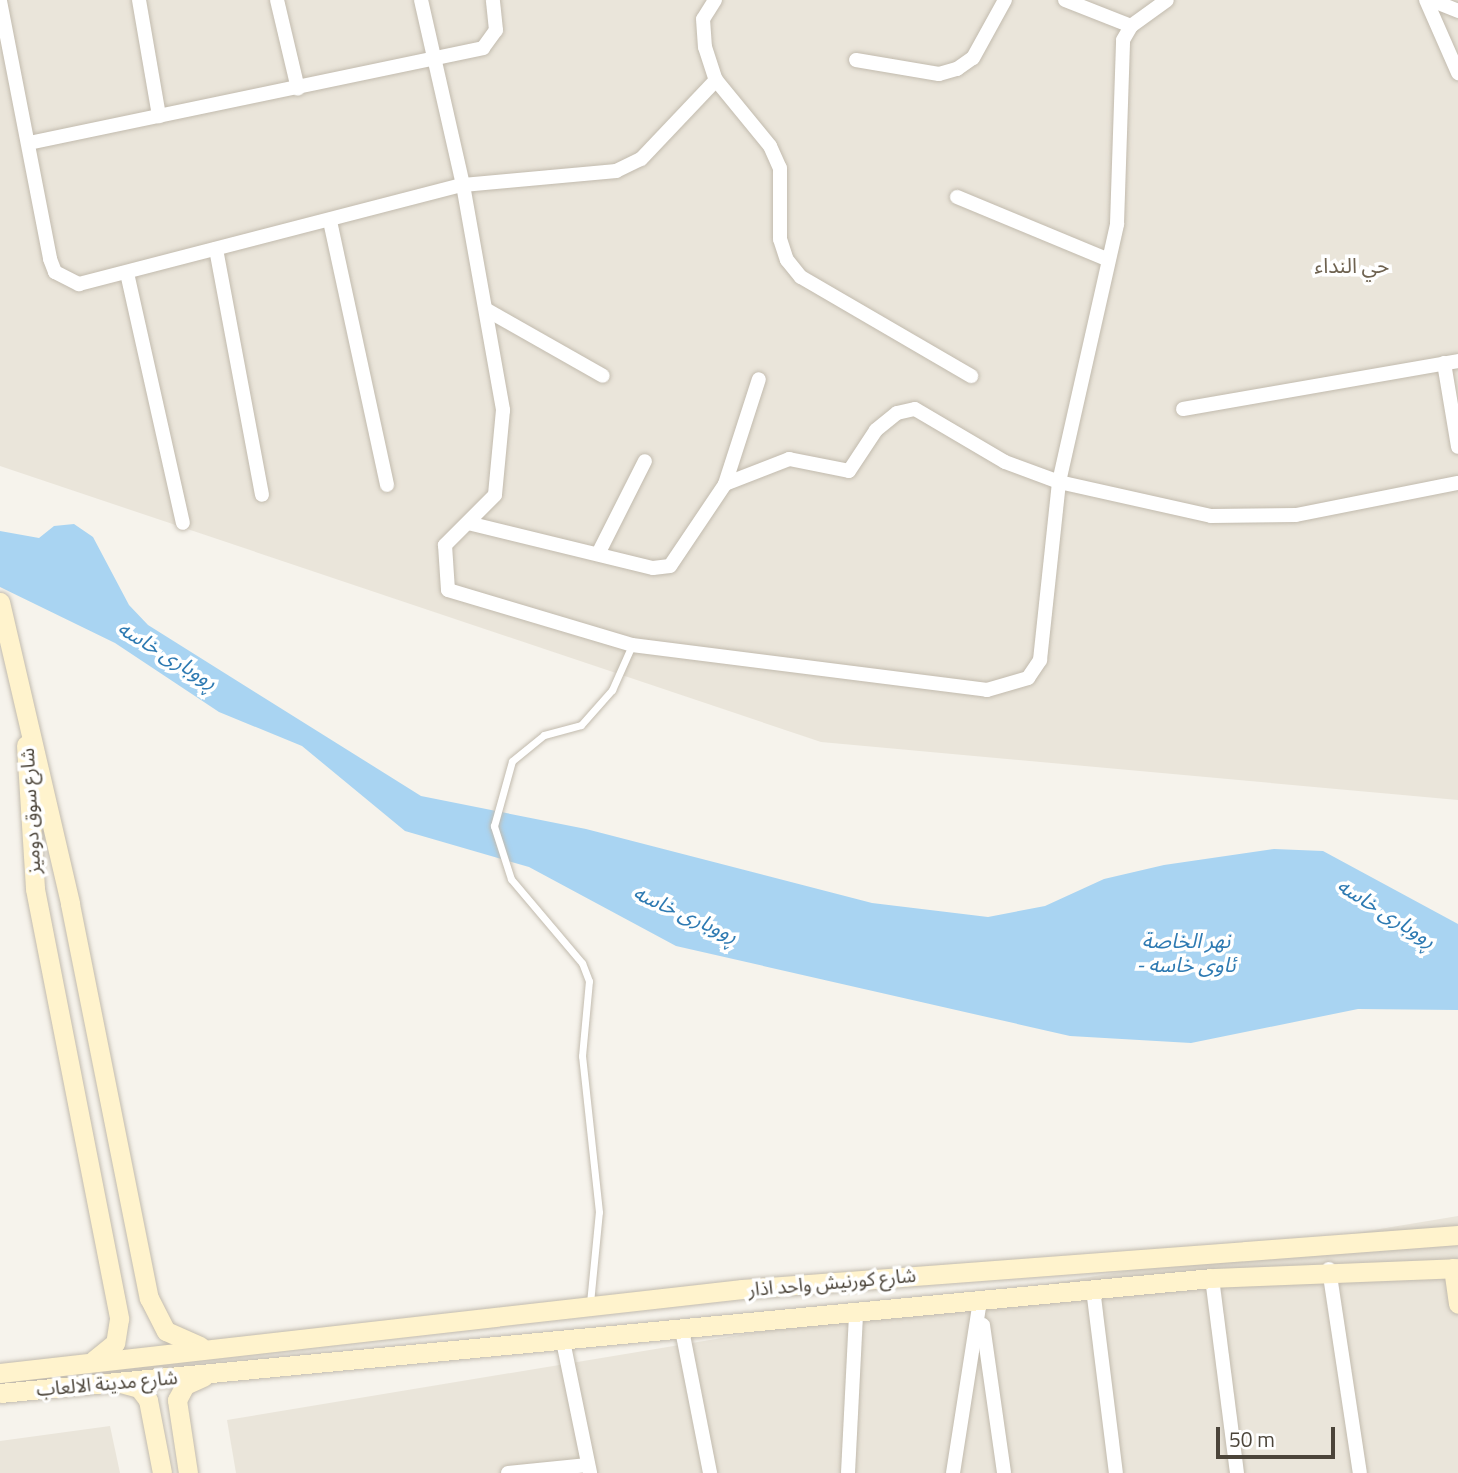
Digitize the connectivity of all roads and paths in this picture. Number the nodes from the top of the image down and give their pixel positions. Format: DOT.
graph roads {
  1 [pos="139,0"];
  2 [pos="278,0"];
  3 [pos="421,0"];
  4 [pos="493,0"];
  5 [pos="715,0"];
  6 [pos="1005,0"];
  7 [pos="1065,0"];
  8 [pos="1167,0"];
  9 [pos="1428,0"];
  10 [pos="0,1"];
  11 [pos="1458,11"];
  12 [pos="1131,26"];
  13 [pos="431,60"];
  14 [pos="856,60"];
  15 [pos="1458,73"];
  16 [pos="716,80"];
  17 [pos="298,89"];
  18 [pos="159,116"];
  19 [pos="29,143"];
  20 [pos="463,185"];
  21 [pos="957,197"];
  22 [pos="330,221"];
  23 [pos="216,249"];
  24 [pos="1107,260"];
  25 [pos="127,273"];
  26 [pos="487,310"];
  27 [pos="1451,362"];
  28 [pos="603,376"];
  29 [pos="971,376"];
  30 [pos="759,379"];
  31 [pos="1183,409"];
  32 [pos="1458,447"];
  33 [pos="645,461"];
  34 [pos="1059,482"];
  35 [pos="1458,483"];
  36 [pos="725,484"];
  37 [pos="387,485"];
  38 [pos="262,495"];
  39 [pos="183,523"];
  40 [pos="468,523"];
  41 [pos="598,554"];
  42 [pos="0,602"];
  43 [pos="632,645"];
  44 [pos="26,730"];
  45 [pos="1458,1235"];
  46 [pos="1455,1268"];
  47 [pos="1329,1269"];
  48 [pos="1212,1278"];
  49 [pos="742,1289"];
  50 [pos="1093,1289"];
  51 [pos="1458,1304"];
  52 [pos="981,1305"];
  53 [pos="589,1306"];
  54 [pos="856,1313"];
  55 [pos="745,1322"];
  56 [pos="682,1330"];
  57 [pos="563,1341"];
  58 [pos="208,1348"];
  59 [pos="85,1362"];
  60 [pos="0,1373"];
  61 [pos="215,1374"];
  62 [pos="109,1382"];
  63 [pos="0,1393"];
  64 [pos="179,1426"];
  65 [pos="155,1429"];
  66 [pos="589,1469"];
  67 [pos="162,1473"];
  68 [pos="188,1473"];
  69 [pos="508,1473"];
  70 [pos="710,1473"];
  71 [pos="848,1473"];
  72 [pos="953,1473"];
  73 [pos="1004,1473"];
  74 [pos="1115,1473"];
  75 [pos="1237,1473"];
  76 [pos="1360,1473"];
  1 -- 18 [label="street"];
  2 -- 17 [label="street"];
  3 -- 13 [label="street"];
  4 -- 13 [label="street"];
  5 -- 16 [label="street"];
  6 -- 14 [label="street"];
  7 -- 12 [label="street"];
  8 -- 12 [label="street"];
  9 -- 11 [label="street"];
  9 -- 15 [label="street"];
  10 -- 19 [label="street"];
  12 -- 24 [label="street"];
  13 -- 17 [label="street"];
  13 -- 20 [label="street"];
  16 -- 20 [label="street"];
  16 -- 29 [label="street"];
  17 -- 18 [label="street"];
  18 -- 19 [label="street"];
  19 -- 25 [label="street"];
  20 -- 22 [label="street"];
  20 -- 26 [label="street"];
  21 -- 24 [label="street"];
  22 -- 23 [label="street"];
  22 -- 37 [label="street"];
  23 -- 25 [label="street"];
  23 -- 38 [label="street"];
  24 -- 34 [label="street"];
  25 -- 39 [label="street"];
  26 -- 28 [label="street"];
  26 -- 40 [label="street"];
  27 -- 31 [label="street"];
  27 -- 32 [label="street"];
  30 -- 36 [label="street"];
  33 -- 41 [label="street"];
  34 -- 35 [label="street"];
  34 -- 36 [label="street"];
  34 -- 43 [label="street"];
  36 -- 41 [label="street"];
  40 -- 41 [label="street"];
  40 -- 43 [label="street"];
  42 -- 44 [label="main road"];
  43 -- 53 [label="lane"];
  44 -- 58 [label="main road, شارع سوق دوميز"];
  44 -- 59 [label="main road, شارع سوق دوميز"];
  45 -- 49 [label="main road, شارع كورنيش واحد اذار"];
  46 -- 47 [label="main road, شارع كورنيش واحد اذار"];
  46 -- 51 [label="main road"];
  47 -- 48 [label="main road, شارع كورنيش واحد اذار"];
  47 -- 76 [label="street"];
  48 -- 50 [label="main road, شارع كورنيش واحد اذار"];
  48 -- 75 [label="street"];
  49 -- 53 [label="main road, شارع كورنيش واحد اذار"];
  49 -- 55 [label="main road"];
  50 -- 52 [label="main road, شارع كورنيش واحد اذار"];
  50 -- 74 [label="street"];
  52 -- 54 [label="main road, شارع كورنيش واحد اذار"];
  52 -- 72 [label="street"];
  52 -- 73 [label="street"];
  53 -- 58 [label="main road, شارع كورنيش واحد اذار"];
  54 -- 55 [label="main road, شارع كورنيش واحد اذار"];
  54 -- 71 [label="street"];
  55 -- 56 [label="main road, شارع كورنيش واحد اذار"];
  56 -- 57 [label="main road, شارع كورنيش واحد اذار"];
  56 -- 70 [label="street"];
  57 -- 61 [label="main road, شارع كورنيش واحد اذار"];
  57 -- 66 [label="street"];
  58 -- 59 [label="main road, شارع مدينة الالعاب"];
  59 -- 60 [label="main road, شارع مدينة الالعاب"];
  61 -- 62 [label="main road, شارع مدينة الالعاب"];
  61 -- 64 [label="main road"];
  62 -- 63 [label="main road, شارع مدينة الالعاب"];
  62 -- 65 [label="main road"];
  64 -- 65 [label="main road"];
  64 -- 68 [label="main road"];
  65 -- 67 [label="main road"];
  66 -- 69 [label="street"];
}
